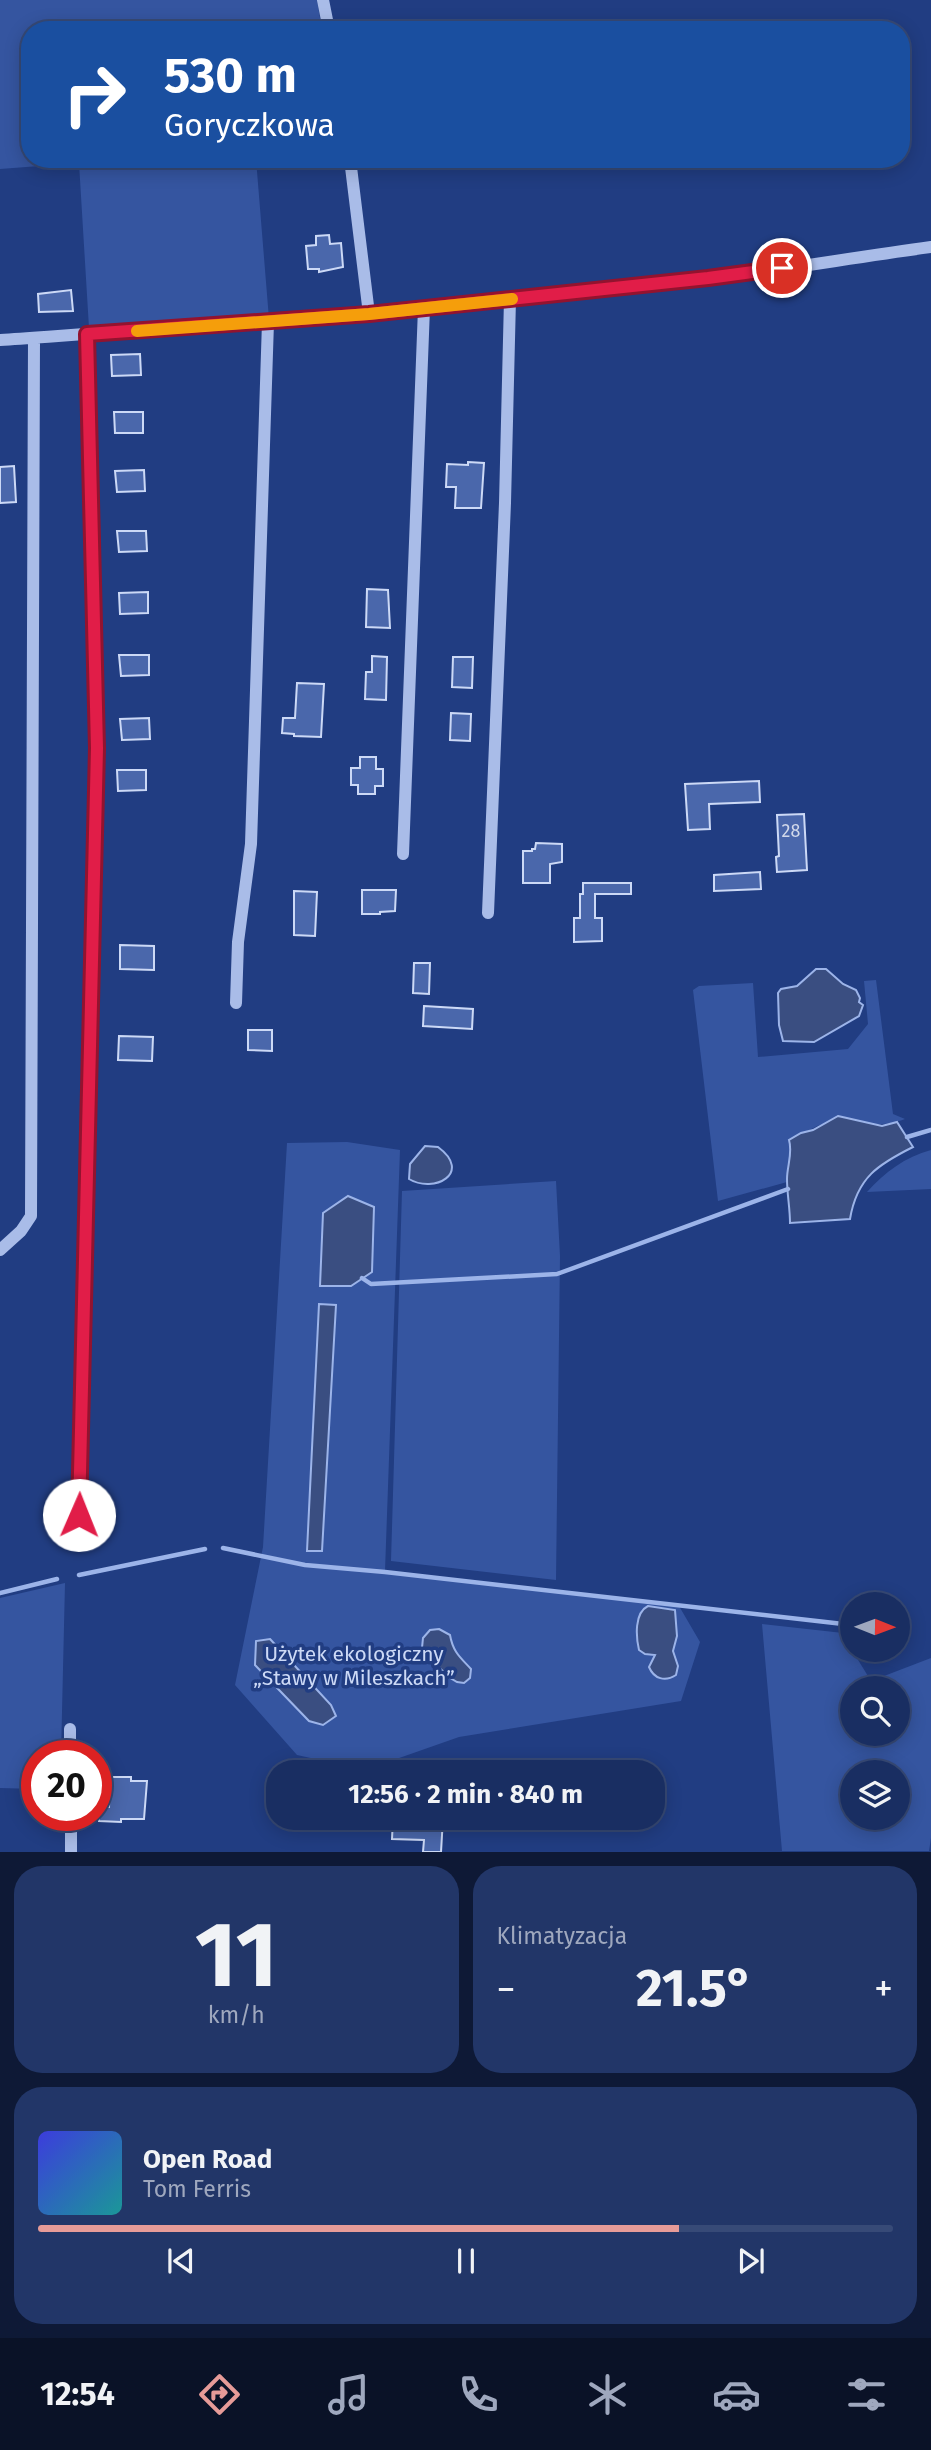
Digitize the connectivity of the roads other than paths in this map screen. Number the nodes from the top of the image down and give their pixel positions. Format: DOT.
graph roads {
  1 [pos="323,0"];
  2 [pos="327,21"];
  3 [pos="351,168"];
  4 [pos="931,247"];
  5 [pos="510,299"];
  6 [pos="424,308"];
  7 [pos="369,314"];
  8 [pos="268,322"];
  9 [pos="87,334"];
  10 [pos="34,338"];
  11 [pos="0,340"];
  12 [pos="403,854"];
  13 [pos="488,913"];
  14 [pos="236,1003"];
  15 [pos="0,1250"];
  16 [pos="78,1542"];
  17 [pos="70,1729"];
  18 [pos="70,1740"];
  19 [pos="71,1831"];
  20 [pos="71,1852"];
  1 -- 2 [label="street"];
  3 -- 7 [label="street"];
  4 -- 5 [label="street"];
  5 -- 6 [label="street"];
  5 -- 13 [label="street"];
  6 -- 7 [label="street"];
  6 -- 12 [label="street"];
  7 -- 8 [label="street"];
  8 -- 9 [label="street"];
  8 -- 14 [label="street"];
  9 -- 10 [label="street"];
  9 -- 16 [label="street"];
  10 -- 11 [label="street"];
  10 -- 15 [label="street"];
  17 -- 18 [label="street"];
  19 -- 20 [label="street"];
}
